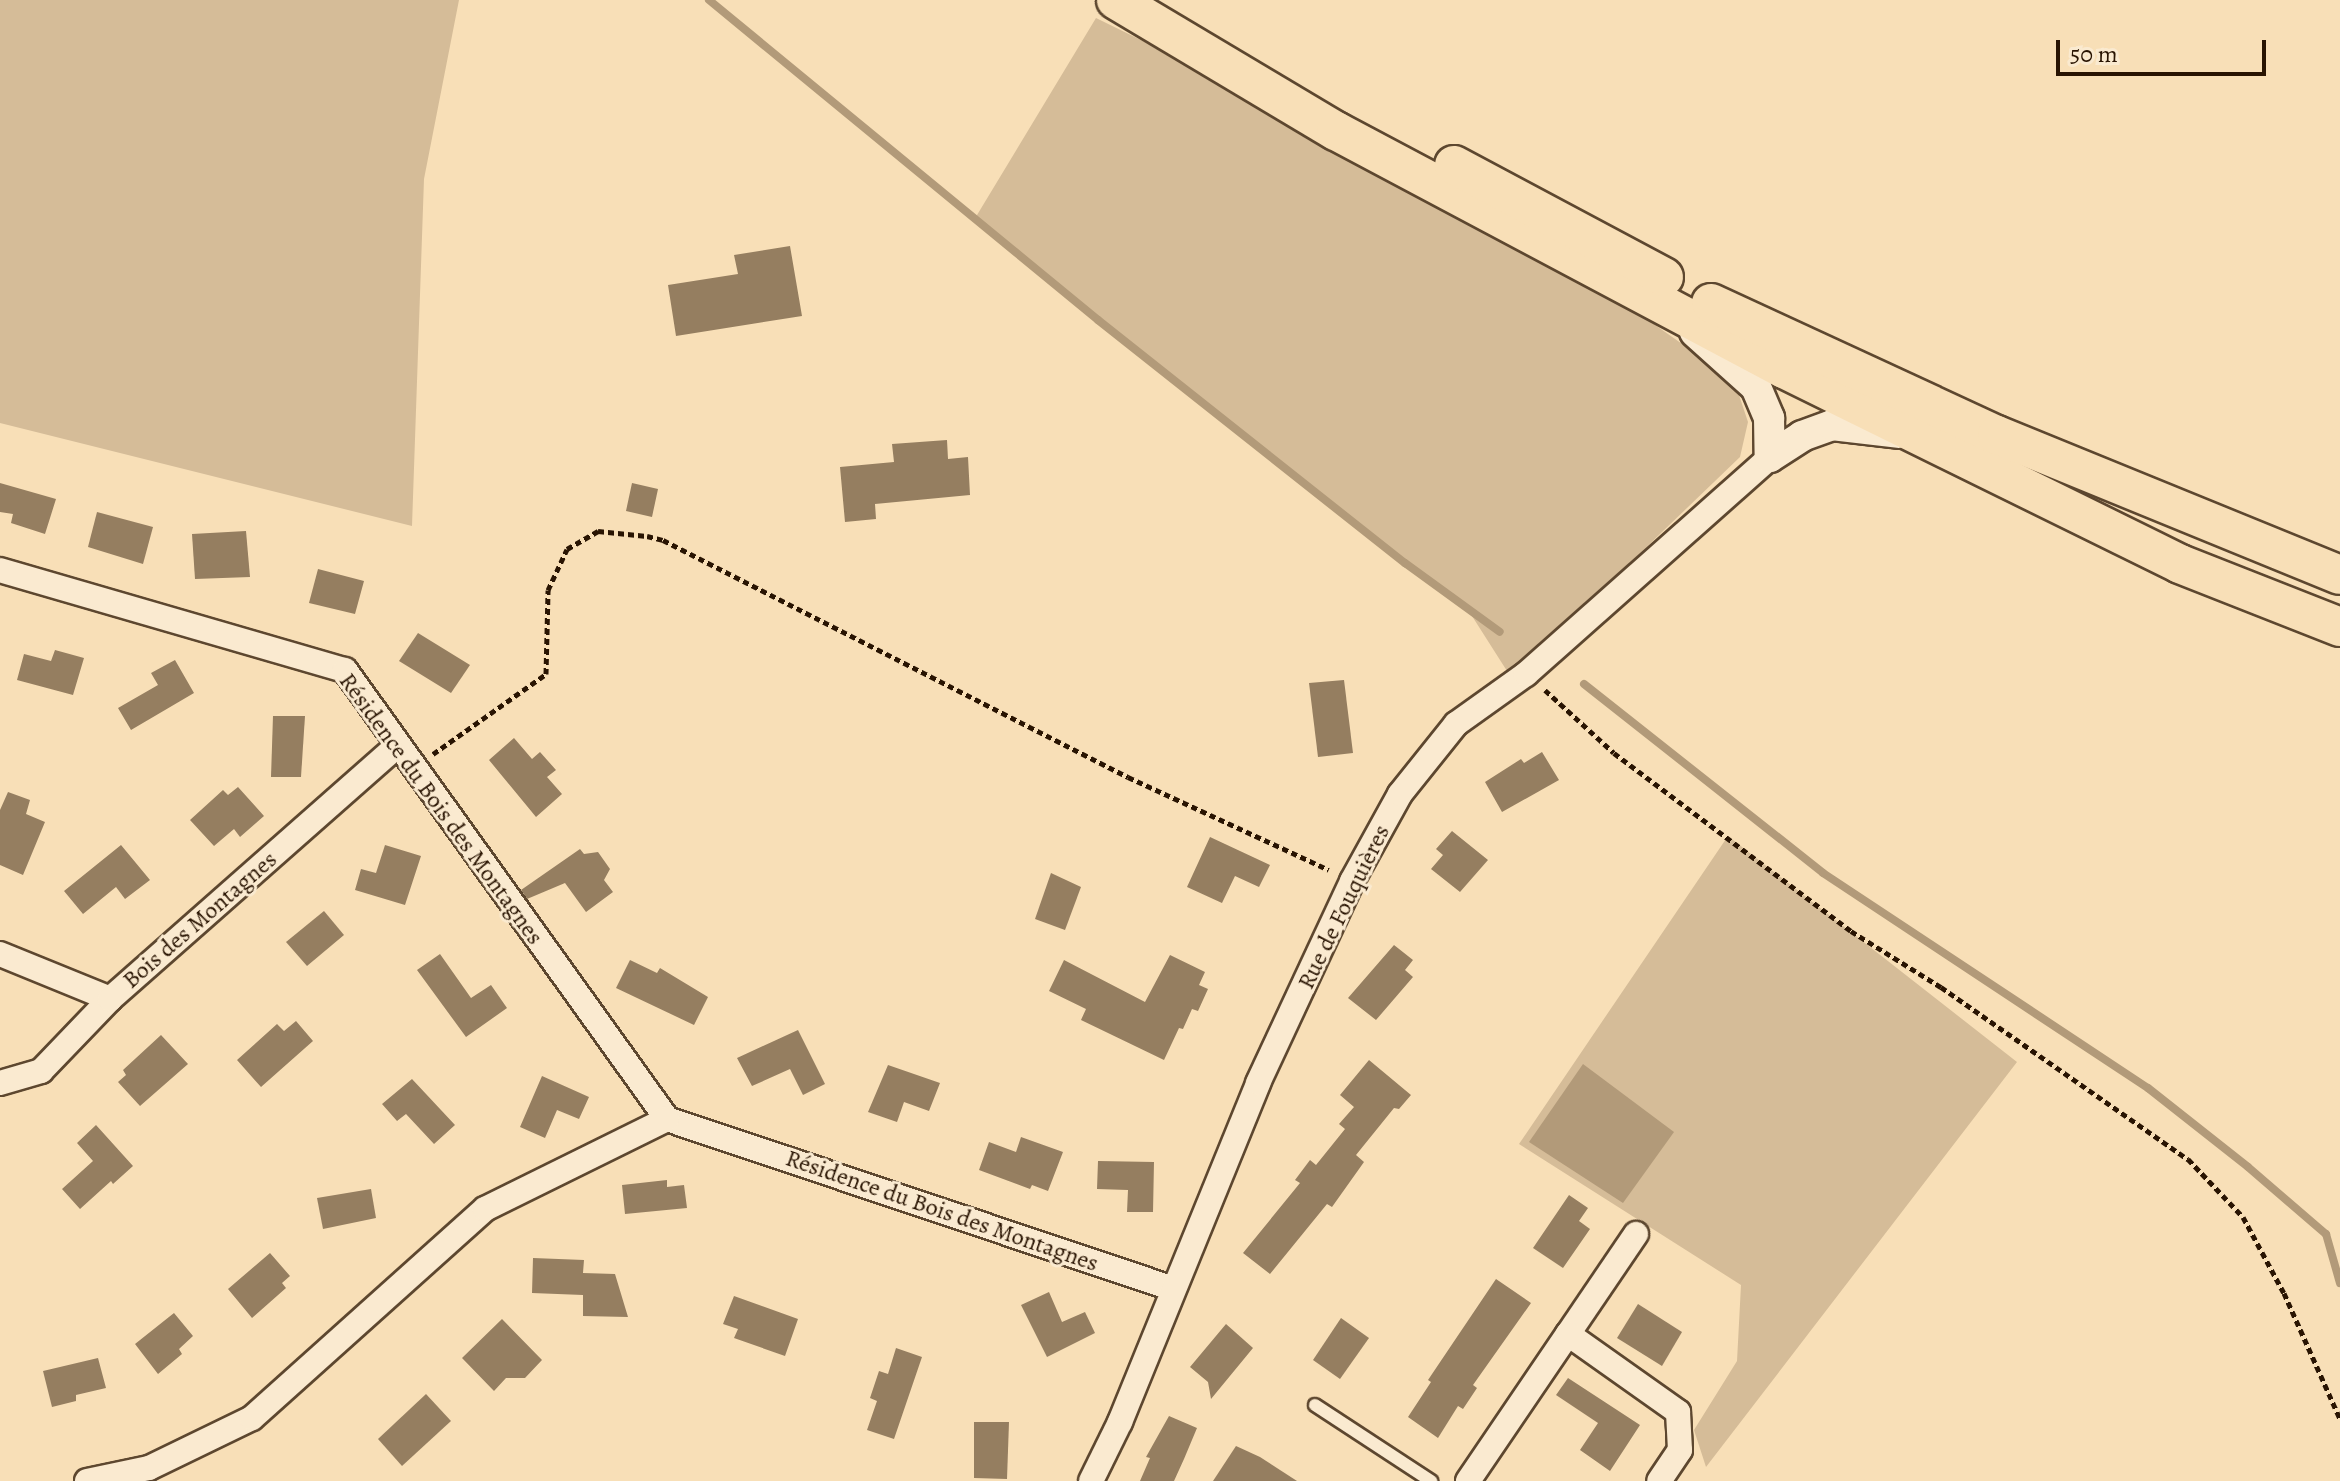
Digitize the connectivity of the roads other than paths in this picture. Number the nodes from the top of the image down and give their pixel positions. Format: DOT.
graph roads {
  1 [pos="1115,0"];
  2 [pos="1670,309"];
  3 [pos="1929,440"];
  4 [pos="1770,457"];
  5 [pos="0,570"];
  6 [pos="2340,575"];
  7 [pos="2340,627"];
  8 [pos="397,746"];
  9 [pos="0,954"];
  10 [pos="110,999"];
  11 [pos="0,1083"];
  12 [pos="667,1119"];
  13 [pos="1636,1234"];
  14 [pos="1171,1288"];
  15 [pos="1568,1334"];
  16 [pos="1315,1405"];
  17 [pos="87,1481"];
  18 [pos="1091,1481"];
  19 [pos="1431,1481"];
  20 [pos="1468,1481"];
  21 [pos="1659,1481"];
  1 -- 2 [label="main road"];
  1 -- 6 [label="main road"];
  2 -- 3 [label="main road"];
  2 -- 4 [label="street"];
  3 -- 4 [label="street"];
  3 -- 7 [label="main road"];
  4 -- 14 [label="street, Rue de Fouquières"];
  5 -- 8 [label="street, Résidence du Bois des Montagnes"];
  8 -- 10 [label="street, Bois des Montagnes"];
  8 -- 12 [label="street, Résidence du Bois des Montagnes"];
  9 -- 10 [label="street"];
  10 -- 11 [label="street, Bois des Montagnes"];
  12 -- 14 [label="street, Résidence du Bois des Montagnes"];
  12 -- 17 [label="street"];
  13 -- 15 [label="street"];
  14 -- 18 [label="street, Rue de Fouquières"];
  15 -- 20 [label="street"];
  15 -- 21 [label="street"];
  16 -- 19 [label="lane"];
}
